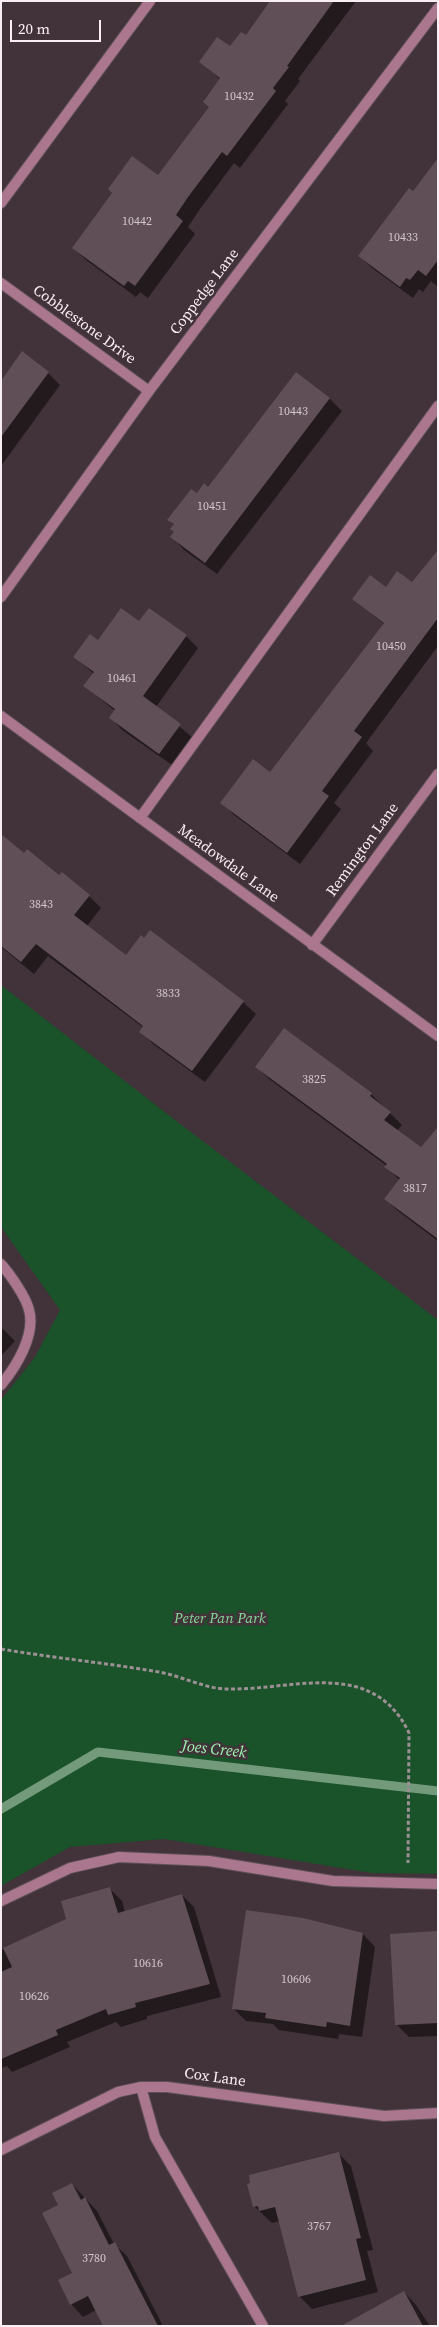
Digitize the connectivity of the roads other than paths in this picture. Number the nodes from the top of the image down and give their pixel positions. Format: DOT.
graph roads {
  1 [pos="150,1"];
  2 [pos="438,8"];
  3 [pos="1,203"];
  4 [pos="1,283"];
  5 [pos="150,391"];
  6 [pos="438,406"];
  7 [pos="1,597"];
  8 [pos="1,716"];
  9 [pos="438,774"];
  10 [pos="140,818"];
  11 [pos="312,945"];
  12 [pos="438,1036"];
  13 [pos="1,1264"];
  14 [pos="1,1385"];
  15 [pos="438,1884"];
  16 [pos="1,1901"];
  17 [pos="141,2087"];
  18 [pos="438,2113"];
  19 [pos="1,2150"];
  20 [pos="263,2326"];
  1 -- 3 [label="street"];
  2 -- 5 [label="street, Coppedge Lane"];
  4 -- 5 [label="street, Cobblestone Drive"];
  5 -- 7 [label="street, Coppedge Lane"];
  6 -- 10 [label="street"];
  8 -- 10 [label="street, Meadowdale Lane"];
  9 -- 11 [label="street, Remington Lane"];
  10 -- 11 [label="street, Meadowdale Lane"];
  11 -- 12 [label="street, Meadowdale Lane"];
  13 -- 14 [label="street"];
  15 -- 16 [label="street"];
  17 -- 18 [label="street, Cox Lane"];
  17 -- 19 [label="street, Cox Lane"];
  17 -- 20 [label="street"];
}
